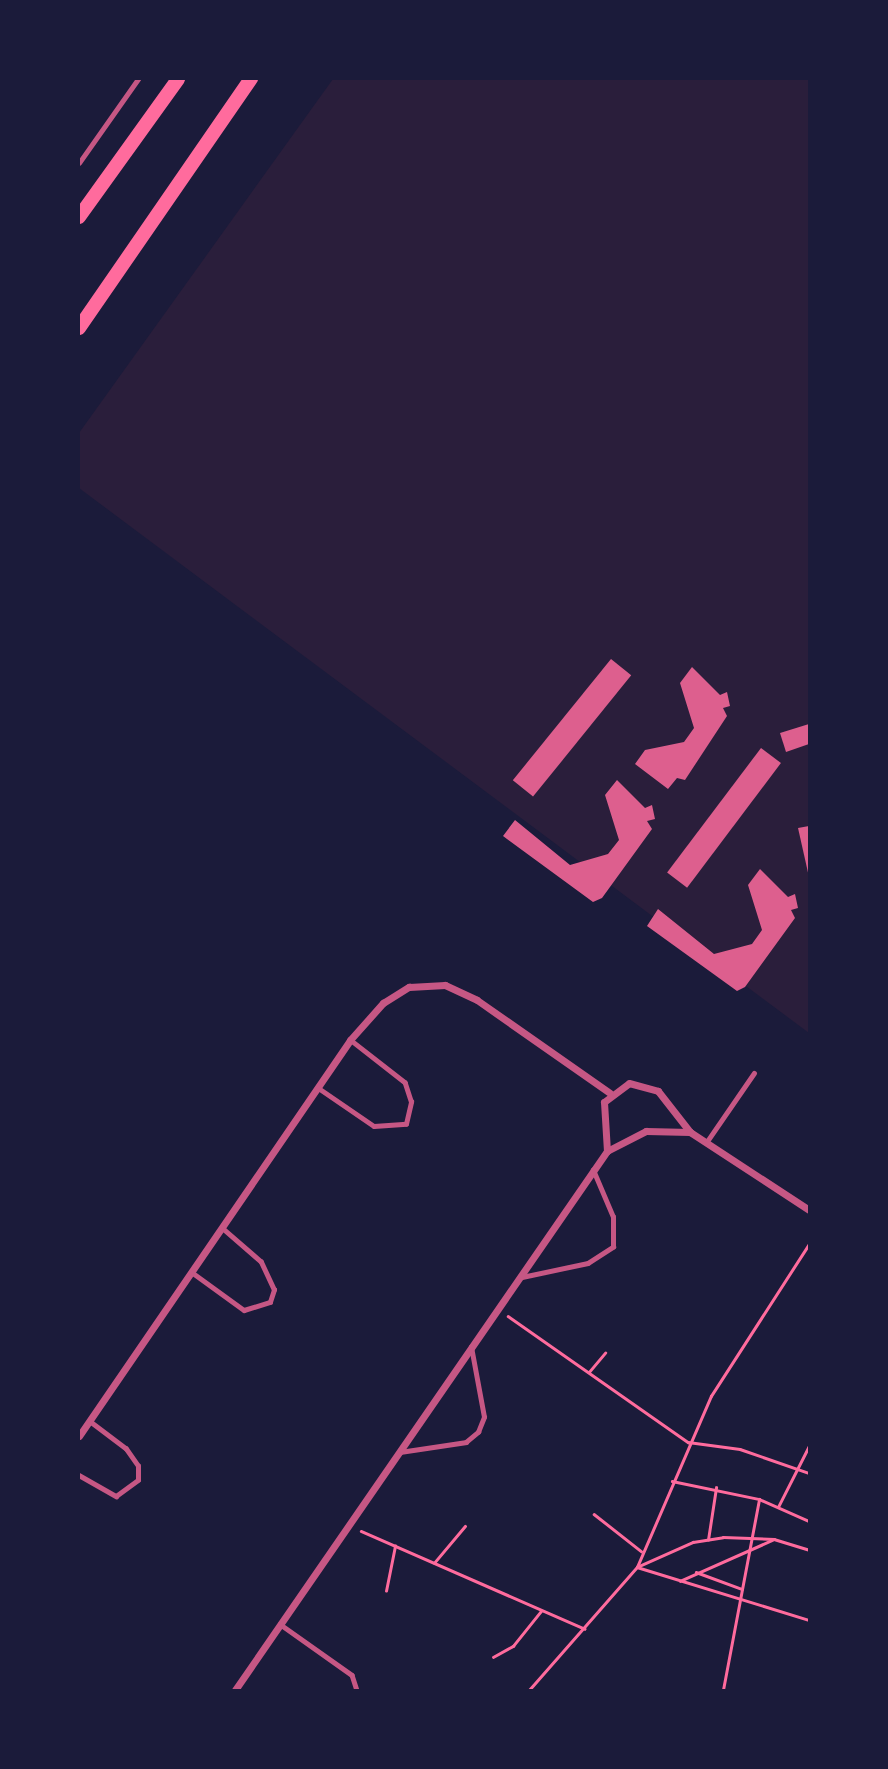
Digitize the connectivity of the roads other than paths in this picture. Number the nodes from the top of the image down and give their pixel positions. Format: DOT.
graph roads {
  1 [pos="138,79"];
  2 [pos="178,79"];
  3 [pos="251,79"];
  4 [pos="79,163"];
  5 [pos="79,217"];
  6 [pos="79,328"];
  7 [pos="350,1040"];
  8 [pos="754,1073"];
  9 [pos="320,1089"];
  10 [pos="610,1093"];
  11 [pos="690,1132"];
  12 [pos="708,1140"];
  13 [pos="607,1151"];
  14 [pos="592,1169"];
  15 [pos="809,1210"];
  16 [pos="225,1230"];
  17 [pos="193,1273"];
  18 [pos="518,1278"];
  19 [pos="471,1346"];
  20 [pos="89,1421"];
  21 [pos="79,1436"];
  22 [pos="398,1452"];
  23 [pos="79,1475"];
  24 [pos="280,1624"];
  25 [pos="235,1690"];
  26 [pos="357,1690"];
  1 -- 4 [label="lane"];
  2 -- 5 [label="main road"];
  3 -- 6 [label="main road"];
  7 -- 9 [label="street"];
  7 -- 9 [label="lane"];
  7 -- 10 [label="street"];
  8 -- 12 [label="lane"];
  9 -- 16 [label="street"];
  10 -- 11 [label="street"];
  10 -- 13 [label="street"];
  11 -- 12 [label="street"];
  11 -- 13 [label="street"];
  12 -- 15 [label="street"];
  13 -- 14 [label="street"];
  14 -- 18 [label="street"];
  14 -- 18 [label="lane"];
  16 -- 17 [label="street"];
  16 -- 17 [label="lane"];
  17 -- 20 [label="street"];
  18 -- 19 [label="street"];
  19 -- 22 [label="street"];
  19 -- 22 [label="lane"];
  20 -- 21 [label="street"];
  20 -- 23 [label="lane"];
  22 -- 24 [label="street"];
  24 -- 25 [label="street"];
  24 -- 26 [label="lane"];
}
